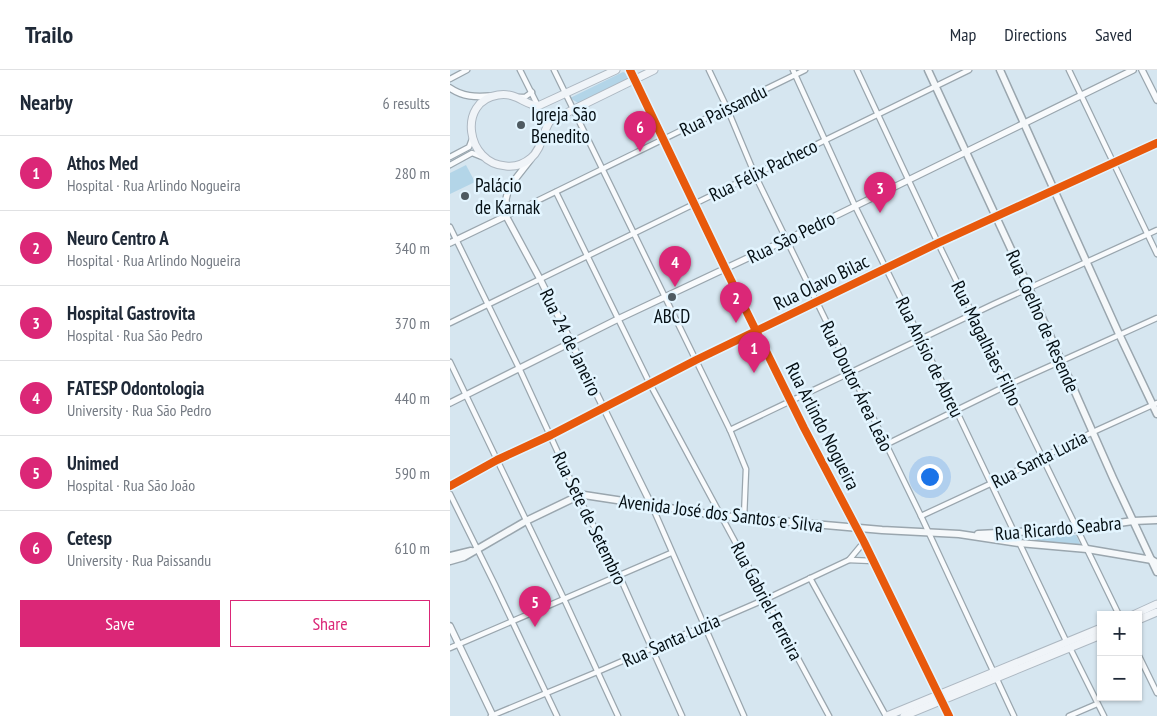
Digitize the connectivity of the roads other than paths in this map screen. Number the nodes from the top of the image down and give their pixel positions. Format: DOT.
graph roads {
  1 [pos="468,70"];
  2 [pos="520,70"];
  3 [pos="554,70"];
  4 [pos="616,70"];
  5 [pos="630,70"];
  6 [pos="654,70"];
  7 [pos="709,70"];
  8 [pos="805,70"];
  9 [pos="857,70"];
  10 [pos="928,70"];
  11 [pos="969,70"];
  12 [pos="1000,70"];
  13 [pos="1069,70"];
  14 [pos="1133,70"];
  15 [pos="1142,70"];
  16 [pos="794,72"];
  17 [pos="450,79"];
  18 [pos="635,79"];
  19 [pos="935,86"];
  20 [pos="450,88"];
  21 [pos="532,92"];
  22 [pos="566,94"];
  23 [pos="498,95"];
  24 [pos="1081,96"];
  25 [pos="519,97"];
  26 [pos="1157,100"];
  27 [pos="538,106"];
  28 [pos="727,108"];
  29 [pos="572,109"];
  30 [pos="879,115"];
  31 [pos="1024,123"];
  32 [pos="473,138"];
  33 [pos="664,139"];
  34 [pos="825,140"];
  35 [pos="1157,143"];
  36 [pos="967,152"];
  37 [pos="482,156"];
  38 [pos="450,157"];
  39 [pos="532,157"];
  40 [pos="1114,162"];
  41 [pos="451,163"];
  42 [pos="602,169"];
  43 [pos="755,175"];
  44 [pos="909,180"];
  45 [pos="1054,189"];
  46 [pos="556,192"];
  47 [pos="695,203"];
  48 [pos="855,206"];
  49 [pos="506,216"];
  50 [pos="996,216"];
  51 [pos="450,228"];
  52 [pos="1157,230"];
  53 [pos="633,234"];
  54 [pos="1148,235"];
  55 [pos="456,240"];
  56 [pos="786,240"];
  57 [pos="450,243"];
  58 [pos="938,243"];
  59 [pos="1157,254"];
  60 [pos="587,257"];
  61 [pos="1086,262"];
  62 [pos="725,268"];
  63 [pos="886,269"];
  64 [pos="540,279"];
  65 [pos="1029,288"];
  66 [pos="664,298"];
  67 [pos="817,302"];
  68 [pos="488,305"];
  69 [pos="973,314"];
  70 [pos="1157,318"];
  71 [pos="618,319"];
  72 [pos="450,323"];
  73 [pos="757,330"];
  74 [pos="1119,334"];
  75 [pos="922,339"];
  76 [pos="572,343"];
  77 [pos="696,360"];
  78 [pos="450,362"];
  79 [pos="1062,362"];
  80 [pos="519,368"];
  81 [pos="852,373"];
  82 [pos="650,384"];
  83 [pos="1008,385"];
  84 [pos="466,395"];
  85 [pos="792,401"];
  86 [pos="450,403"];
  87 [pos="1155,404"];
  88 [pos="604,407"];
  89 [pos="956,410"];
  90 [pos="1157,414"];
  91 [pos="730,430"];
  92 [pos="1093,432"];
  93 [pos="551,435"];
  94 [pos="885,445"];
  95 [pos="1042,459"];
  96 [pos="497,460"];
  97 [pos="990,484"];
  98 [pos="450,486"];
  99 [pos="450,494"];
  100 [pos="578,496"];
  101 [pos="652,506"];
  102 [pos="722,516"];
  103 [pos="921,516"];
  104 [pos="744,518"];
  105 [pos="1157,520"];
  106 [pos="526,521"];
  107 [pos="1133,521"];
  108 [pos="856,528"];
  109 [pos="1076,529"];
  110 [pos="928,533"];
  111 [pos="1014,533"];
  112 [pos="959,534"];
  113 [pos="864,542"];
  114 [pos="1019,543"];
  115 [pos="477,549"];
  116 [pos="1087,549"];
  117 [pos="671,554"];
  118 [pos="450,556"];
  119 [pos="849,560"];
  120 [pos="450,561"];
  121 [pos="874,561"];
  122 [pos="1155,562"];
  123 [pos="1157,572"];
  124 [pos="619,575"];
  125 [pos="810,578"];
  126 [pos="564,599"];
  127 [pos="766,599"];
  128 [pos="1157,604"];
  129 [pos="1117,611"];
  130 [pos="1142,611"];
  131 [pos="1157,612"];
  132 [pos="1142,618"];
  133 [pos="512,622"];
  134 [pos="450,626"];
  135 [pos="704,626"];
  136 [pos="1097,630"];
  137 [pos="1097,636"];
  138 [pos="459,644"];
  139 [pos="1068,646"];
  140 [pos="450,648"];
  141 [pos="652,648"];
  142 [pos="1139,656"];
  143 [pos="598,672"];
  144 [pos="994,676"];
  145 [pos="1157,692"];
  146 [pos="546,694"];
  147 [pos="941,699"];
  148 [pos="1098,704"];
  149 [pos="493,716"];
  150 [pos="557,716"];
  151 [pos="618,716"];
  152 [pos="682,716"];
  153 [pos="744,716"];
  154 [pos="828,716"];
  155 [pos="887,716"];
  156 [pos="904,716"];
  157 [pos="949,716"];
  158 [pos="1014,716"];
  159 [pos="1069,716"];
  160 [pos="1104,716"];
  1 -- 17 [label="street"];
  2 -- 21 [label="street"];
  3 -- 22 [label="street"];
  4 -- 22 [label="main road"];
  5 -- 18 [label="street, Rua Arlindo Nogueira"];
  6 -- 18 [label="main road"];
  7 -- 28 [label="street, Rua Doutor Área Leão"];
  8 -- 16 [label="street, Rua Paissandu"];
  9 -- 30 [label="street, Rua Magalhães Filho"];
  10 -- 19 [label="main road, Rua Coelho de Resende"];
  11 -- 19 [label="street, Rua Félix Pacheco"];
  12 -- 31 [label="main road"];
  13 -- 24 [label="street"];
  14 -- 24 [label="street, Rua São Pedro"];
  15 -- 26 [label="street"];
  16 -- 28 [label="street, Rua Paissandu"];
  16 -- 34 [label="street, Rua Anísio de Abreu"];
  18 -- 29 [label="main road"];
  18 -- 33 [label="street, Rua Arlindo Nogueira"];
  19 -- 30 [label="street, Rua Félix Pacheco"];
  19 -- 36 [label="main road, Rua Coelho de Resende"];
  20 -- 23 [label="street"];
  21 -- 25 [label="street"];
  21 -- 27 [label="street"];
  22 -- 27 [label="main road"];
  22 -- 29 [label="street"];
  23 -- 25 [label="main road"];
  23 -- 32 [label="main road"];
  24 -- 31 [label="street, Rua São Pedro"];
  24 -- 40 [label="street"];
  25 -- 27 [label="main road"];
  28 -- 33 [label="street, Rua Paissandu"];
  28 -- 43 [label="street, Rua Doutor Área Leão"];
  29 -- 39 [label="main road"];
  29 -- 42 [label="street"];
  30 -- 34 [label="street, Rua Félix Pacheco"];
  30 -- 44 [label="street, Rua Magalhães Filho"];
  31 -- 36 [label="street, Rua São Pedro"];
  31 -- 45 [label="main road"];
  32 -- 37 [label="main road"];
  32 -- 38 [label="street"];
  33 -- 42 [label="street, Rua Paissandu"];
  33 -- 47 [label="street, Rua Arlindo Nogueira"];
  34 -- 43 [label="street, Rua Félix Pacheco"];
  34 -- 48 [label="street, Rua Anísio de Abreu"];
  35 -- 40 [label="street, Rua Olavo Bilac"];
  36 -- 44 [label="street, Rua São Pedro"];
  36 -- 50 [label="main road, Rua Coelho de Resende"];
  37 -- 39 [label="main road"];
  37 -- 41 [label="street"];
  39 -- 49 [label="street"];
  40 -- 45 [label="street, Rua Olavo Bilac"];
  40 -- 54 [label="street"];
  42 -- 46 [label="street, Rua Paissandu"];
  42 -- 53 [label="street"];
  43 -- 47 [label="street, Rua Félix Pacheco"];
  43 -- 56 [label="street, Rua Doutor Área Leão"];
  44 -- 48 [label="street, Rua São Pedro"];
  44 -- 58 [label="street, Rua Magalhães Filho"];
  45 -- 50 [label="street, Rua Olavo Bilac"];
  45 -- 61 [label="main road"];
  46 -- 49 [label="street, Rua Paissandu"];
  46 -- 60 [label="street, Rua Gabriel Ferreira"];
  47 -- 53 [label="street, Rua Félix Pacheco"];
  47 -- 62 [label="street, Rua Arlindo Nogueira"];
  48 -- 56 [label="street, Rua São Pedro"];
  48 -- 63 [label="street, Rua Anísio de Abreu"];
  49 -- 55 [label="street"];
  49 -- 64 [label="street, Rua 24 de Janeiro"];
  50 -- 58 [label="street, Rua Olavo Bilac"];
  50 -- 65 [label="main road, Rua Coelho de Resende"];
  51 -- 55 [label="street, Rua Sete de Setembro"];
  52 -- 54 [label="street"];
  53 -- 60 [label="street, Rua Félix Pacheco"];
  53 -- 66 [label="street"];
  54 -- 59 [label="street"];
  54 -- 61 [label="street"];
  55 -- 57 [label="street"];
  55 -- 68 [label="street, Rua Sete de Setembro"];
  56 -- 62 [label="street, Rua São Pedro"];
  56 -- 67 [label="street, Rua Doutor Área Leão"];
  58 -- 63 [label="street, Rua Olavo Bilac"];
  58 -- 69 [label="street, Rua Magalhães Filho"];
  60 -- 64 [label="street, Rua Félix Pacheco"];
  60 -- 71 [label="street, Rua Gabriel Ferreira"];
  61 -- 65 [label="street"];
  61 -- 74 [label="main road"];
  62 -- 66 [label="street, Rua São Pedro"];
  62 -- 73 [label="street, Rua Arlindo Nogueira"];
  63 -- 67 [label="street, Rua Olavo Bilac"];
  63 -- 75 [label="street, Rua Anísio de Abreu"];
  64 -- 68 [label="street, Rua Félix Pacheco"];
  64 -- 76 [label="street, Rua 24 de Janeiro"];
  65 -- 69 [label="street"];
  65 -- 79 [label="main road, Rua Coelho de Resende"];
  66 -- 71 [label="street, Rua São Pedro"];
  66 -- 77 [label="street"];
  67 -- 73 [label="street, Rua Olavo Bilac"];
  67 -- 81 [label="street, Rua Doutor Área Leão"];
  68 -- 72 [label="street, Rua Félix Pacheco"];
  68 -- 80 [label="street, Rua Sete de Setembro"];
  69 -- 75 [label="street"];
  69 -- 83 [label="street, Rua Magalhães Filho"];
  70 -- 74 [label="street"];
  71 -- 76 [label="street, Rua São Pedro"];
  71 -- 82 [label="street, Rua Gabriel Ferreira"];
  73 -- 77 [label="street, Rua Olavo Bilac"];
  73 -- 85 [label="street, Rua Arlindo Nogueira"];
  74 -- 79 [label="street"];
  74 -- 87 [label="main road"];
  75 -- 81 [label="street"];
  75 -- 89 [label="street, Rua Anísio de Abreu"];
  76 -- 80 [label="street, Rua São Pedro"];
  76 -- 88 [label="street, Rua 24 de Janeiro"];
  77 -- 82 [label="street, Rua Olavo Bilac"];
  77 -- 91 [label="street"];
  78 -- 84 [label="street"];
  79 -- 83 [label="street"];
  79 -- 92 [label="main road, Rua Coelho de Resende"];
  80 -- 84 [label="street, Rua São Pedro"];
  80 -- 93 [label="street, Rua Sete de Setembro"];
  81 -- 85 [label="street"];
  81 -- 94 [label="street, Rua Doutor Área Leão"];
  82 -- 88 [label="street, Rua Olavo Bilac"];
  82 -- 102 [label="street, Rua Gabriel Ferreira"];
  83 -- 89 [label="street"];
  83 -- 95 [label="street, Rua Magalhães Filho"];
  84 -- 86 [label="street, Rua São Pedro"];
  84 -- 96 [label="street"];
  85 -- 91 [label="street"];
  85 -- 108 [label="street, Rua Arlindo Nogueira"];
  87 -- 90 [label="main road"];
  87 -- 92 [label="street, Rua Santa Luzia"];
  88 -- 93 [label="street, Rua Olavo Bilac"];
  88 -- 101 [label="street, Rua 24 de Janeiro"];
  89 -- 94 [label="street"];
  89 -- 97 [label="street, Rua Anísio de Abreu"];
  91 -- 104 [label="street"];
  92 -- 95 [label="street, Rua Santa Luzia"];
  92 -- 107 [label="main road, Rua Coelho de Resende"];
  93 -- 96 [label="street, Rua Olavo Bilac"];
  93 -- 100 [label="street, Rua Sete de Setembro"];
  94 -- 103 [label="street, Rua Doutor Área Leão"];
  95 -- 97 [label="street, Rua Santa Luzia"];
  95 -- 109 [label="street, Rua Magalhães Filho"];
  96 -- 98 [label="street, Rua Olavo Bilac"];
  96 -- 106 [label="street"];
  97 -- 103 [label="street, Rua Santa Luzia"];
  97 -- 111 [label="street, Rua Anísio de Abreu"];
  99 -- 115 [label="street"];
  100 -- 101 [label="main road, Avenida José dos Santos e Silva"];
  100 -- 106 [label="main road"];
  100 -- 124 [label="street, Rua Sete de Setembro"];
  101 -- 102 [label="main road, Avenida José dos Santos e Silva"];
  101 -- 117 [label="street, Rua 24 de Janeiro"];
  102 -- 104 [label="main road, Avenida José dos Santos e Silva"];
  102 -- 127 [label="street, Rua Gabriel Ferreira"];
  103 -- 110 [label="street, Rua Doutor Área Leão"];
  104 -- 108 [label="main road, Avenida José dos Santos e Silva"];
  105 -- 107 [label="main road, Rua Ricardo Seabra"];
  106 -- 115 [label="main road"];
  106 -- 126 [label="street"];
  107 -- 109 [label="main road, Rua Ricardo Seabra"];
  107 -- 122 [label="main road, Rua Coelho de Resende"];
  108 -- 110 [label="main road, Avenida José dos Santos e Silva"];
  108 -- 113 [label="street, Rua Arlindo Nogueira"];
  109 -- 111 [label="main road, Rua Ricardo Seabra"];
  109 -- 116 [label="street, Rua Magalhães Filho"];
  110 -- 112 [label="main road, Avenida José dos Santos e Silva"];
  110 -- 144 [label="street, Rua Doutor Área Leão"];
  111 -- 112 [label="main road, Rua Ricardo Seabra"];
  111 -- 114 [label="street, Rua Anísio de Abreu"];
  112 -- 114 [label="main road, Avenida José dos Santos e Silva"];
  113 -- 119 [label="street, Rua Santa Luzia"];
  113 -- 121 [label="street, Rua Arlindo Nogueira"];
  114 -- 116 [label="main road, Avenida José dos Santos e Silva"];
  114 -- 139 [label="street, Rua Anísio de Abreu"];
  115 -- 118 [label="main road"];
  115 -- 120 [label="main road"];
  115 -- 133 [label="street"];
  116 -- 122 [label="main road, Avenida José dos Santos e Silva"];
  116 -- 129 [label="street, Rua Magalhães Filho"];
  117 -- 124 [label="street"];
  117 -- 135 [label="street, Rua 24 de Janeiro"];
  119 -- 121 [label="street, Rua Santa Luzia"];
  119 -- 125 [label="street, Rua Santa Luzia"];
  121 -- 147 [label="street, Rua Arlindo Nogueira"];
  122 -- 123 [label="main road, Rua Coelho de Resende"];
  124 -- 126 [label="street"];
  124 -- 141 [label="street, Rua Sete de Setembro"];
  125 -- 127 [label="street, Rua Santa Luzia"];
  125 -- 155 [label="street"];
  126 -- 133 [label="street"];
  126 -- 143 [label="street"];
  127 -- 135 [label="street, Rua Santa Luzia"];
  127 -- 154 [label="street, Rua Gabriel Ferreira"];
  128 -- 130 [label="main road"];
  131 -- 132 [label="main road"];
  133 -- 138 [label="street"];
  133 -- 146 [label="street"];
  134 -- 138 [label="street"];
  135 -- 141 [label="street, Rua Santa Luzia"];
  135 -- 153 [label="street, Rua 24 de Janeiro"];
  136 -- 139 [label="main road"];
  137 -- 139 [label="main road"];
  138 -- 140 [label="street"];
  138 -- 149 [label="street"];
  139 -- 144 [label="main road"];
  139 -- 148 [label="street, Rua Anísio de Abreu"];
  141 -- 143 [label="street, Rua Santa Luzia"];
  141 -- 152 [label="street, Rua Sete de Setembro"];
  142 -- 145 [label="street"];
  143 -- 146 [label="street, Rua Santa Luzia"];
  143 -- 151 [label="street"];
  144 -- 147 [label="main road"];
  144 -- 158 [label="street, Rua Doutor Área Leão"];
  146 -- 149 [label="street, Rua Santa Luzia"];
  146 -- 150 [label="street"];
  147 -- 155 [label="main road"];
  147 -- 156 [label="main road"];
  147 -- 157 [label="street, Rua Arlindo Nogueira"];
  148 -- 159 [label="street"];
  148 -- 160 [label="street, Rua Anísio de Abreu"];
}
